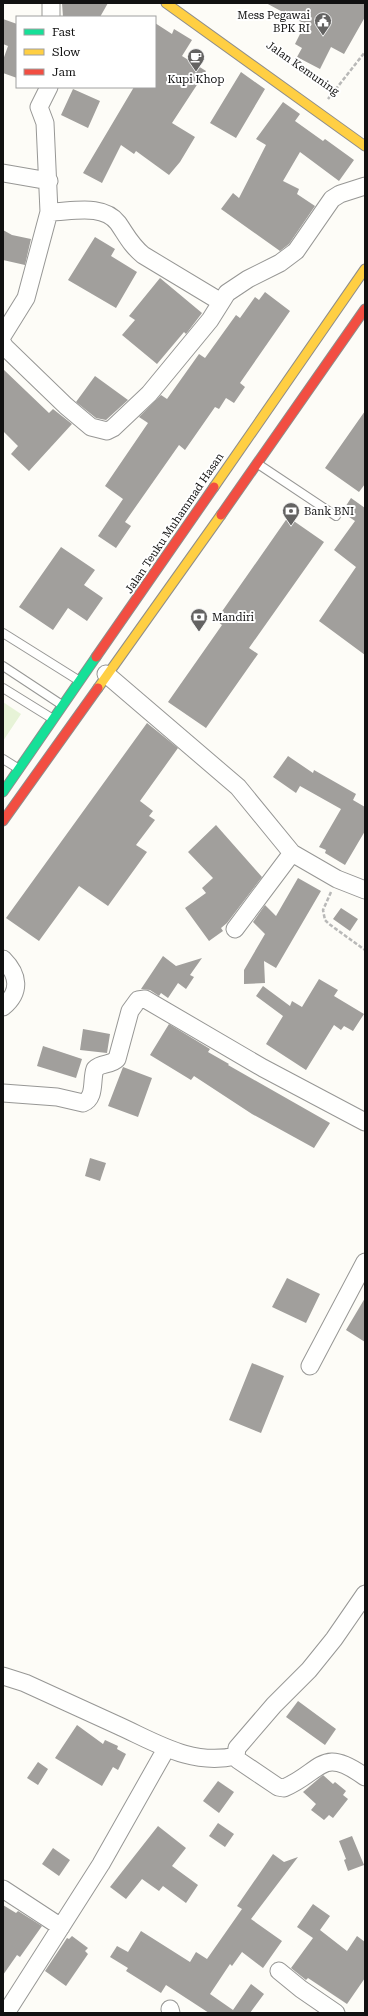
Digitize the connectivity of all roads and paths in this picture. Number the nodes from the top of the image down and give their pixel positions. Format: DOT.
graph roads {
  1 [pos="51,3"];
  2 [pos="166,3"];
  3 [pos="51,16"];
  4 [pos="365,52"];
  5 [pos="48,88"];
  6 [pos="328,99"];
  7 [pos="365,146"];
  8 [pos="3,172"];
  9 [pos="49,181"];
  10 [pos="365,186"];
  11 [pos="49,212"];
  12 [pos="362,259"];
  13 [pos="365,268"];
  14 [pos="348,293"];
  15 [pos="220,302"];
  16 [pos="365,309"];
  17 [pos="3,335"];
  18 [pos="3,344"];
  19 [pos="258,464"];
  20 [pos="336,516"];
  21 [pos="3,633"];
  22 [pos="3,666"];
  23 [pos="106,674"];
  24 [pos="80,681"];
  25 [pos="3,688"];
  26 [pos="94,691"];
  27 [pos="62,705"];
  28 [pos="77,716"];
  29 [pos="53,719"];
  30 [pos="67,731"];
  31 [pos="3,759"];
  32 [pos="19,769"];
  33 [pos="32,779"];
  34 [pos="4,789"];
  35 [pos="19,798"];
  36 [pos="3,821"];
  37 [pos="292,854"];
  38 [pos="337,879"];
  39 [pos="365,890"];
  40 [pos="235,929"];
  41 [pos="365,950"];
  42 [pos="3,959"];
  43 [pos="3,1007"];
  44 [pos="3,1093"];
  45 [pos="365,1122"];
  46 [pos="365,1262"];
  47 [pos="310,1366"];
  48 [pos="365,1594"];
  49 [pos="3,1676"];
  50 [pos="166,1749"];
  51 [pos="236,1756"];
  52 [pos="365,1777"];
  53 [pos="3,1889"];
  54 [pos="61,1927"];
  55 [pos="279,1970"];
  56 [pos="6,2013"];
  57 [pos="336,2013"];
  1 -- 3 [label="street"];
  2 -- 7 [label="main road"];
  4 -- 6 [label="path"];
  5 -- 9 [label="street"];
  8 -- 9 [label="street"];
  9 -- 11 [label="street"];
  10 -- 15 [label="street"];
  11 -- 15 [label="street"];
  11 -- 17 [label="street"];
  12 -- 14 [label="main road"];
  13 -- 14 [label="main road, Jalan Teuku Muhammad Hasan"];
  14 -- 24 [label="main road, Jalan Teuku Muhammad Hasan"];
  15 -- 18 [label="street"];
  16 -- 19 [label="main road"];
  19 -- 20 [label="lane"];
  19 -- 23 [label="main road"];
  21 -- 24 [label="lane"];
  22 -- 27 [label="lane"];
  23 -- 26 [label="main road"];
  23 -- 37 [label="street"];
  24 -- 26 [label="main road"];
  24 -- 27 [label="main road, Jalan Teuku Muhammad Hasan"];
  25 -- 29 [label="lane"];
  26 -- 28 [label="main road"];
  27 -- 28 [label="main road"];
  27 -- 29 [label="main road, Jalan Teuku Muhammad Hasan"];
  28 -- 30 [label="main road"];
  29 -- 30 [label="main road"];
  29 -- 32 [label="main road, Jalan Teuku Muhammad Hasan"];
  30 -- 33 [label="main road"];
  31 -- 32 [label="lane"];
  32 -- 33 [label="lane"];
  32 -- 34 [label="main road, Jalan Teuku Muhammad Hasan"];
  33 -- 35 [label="main road"];
  34 -- 35 [label="lane"];
  35 -- 36 [label="main road"];
  37 -- 38 [label="street"];
  37 -- 40 [label="street"];
  38 -- 39 [label="street"];
  38 -- 41 [label="path"];
  42 -- 43 [label="street"];
  44 -- 45 [label="street"];
  46 -- 47 [label="street"];
  48 -- 51 [label="street"];
  49 -- 50 [label="street"];
  50 -- 51 [label="street"];
  50 -- 54 [label="street"];
  51 -- 52 [label="street"];
  53 -- 54 [label="street"];
  54 -- 56 [label="street"];
  55 -- 57 [label="street"];
}
